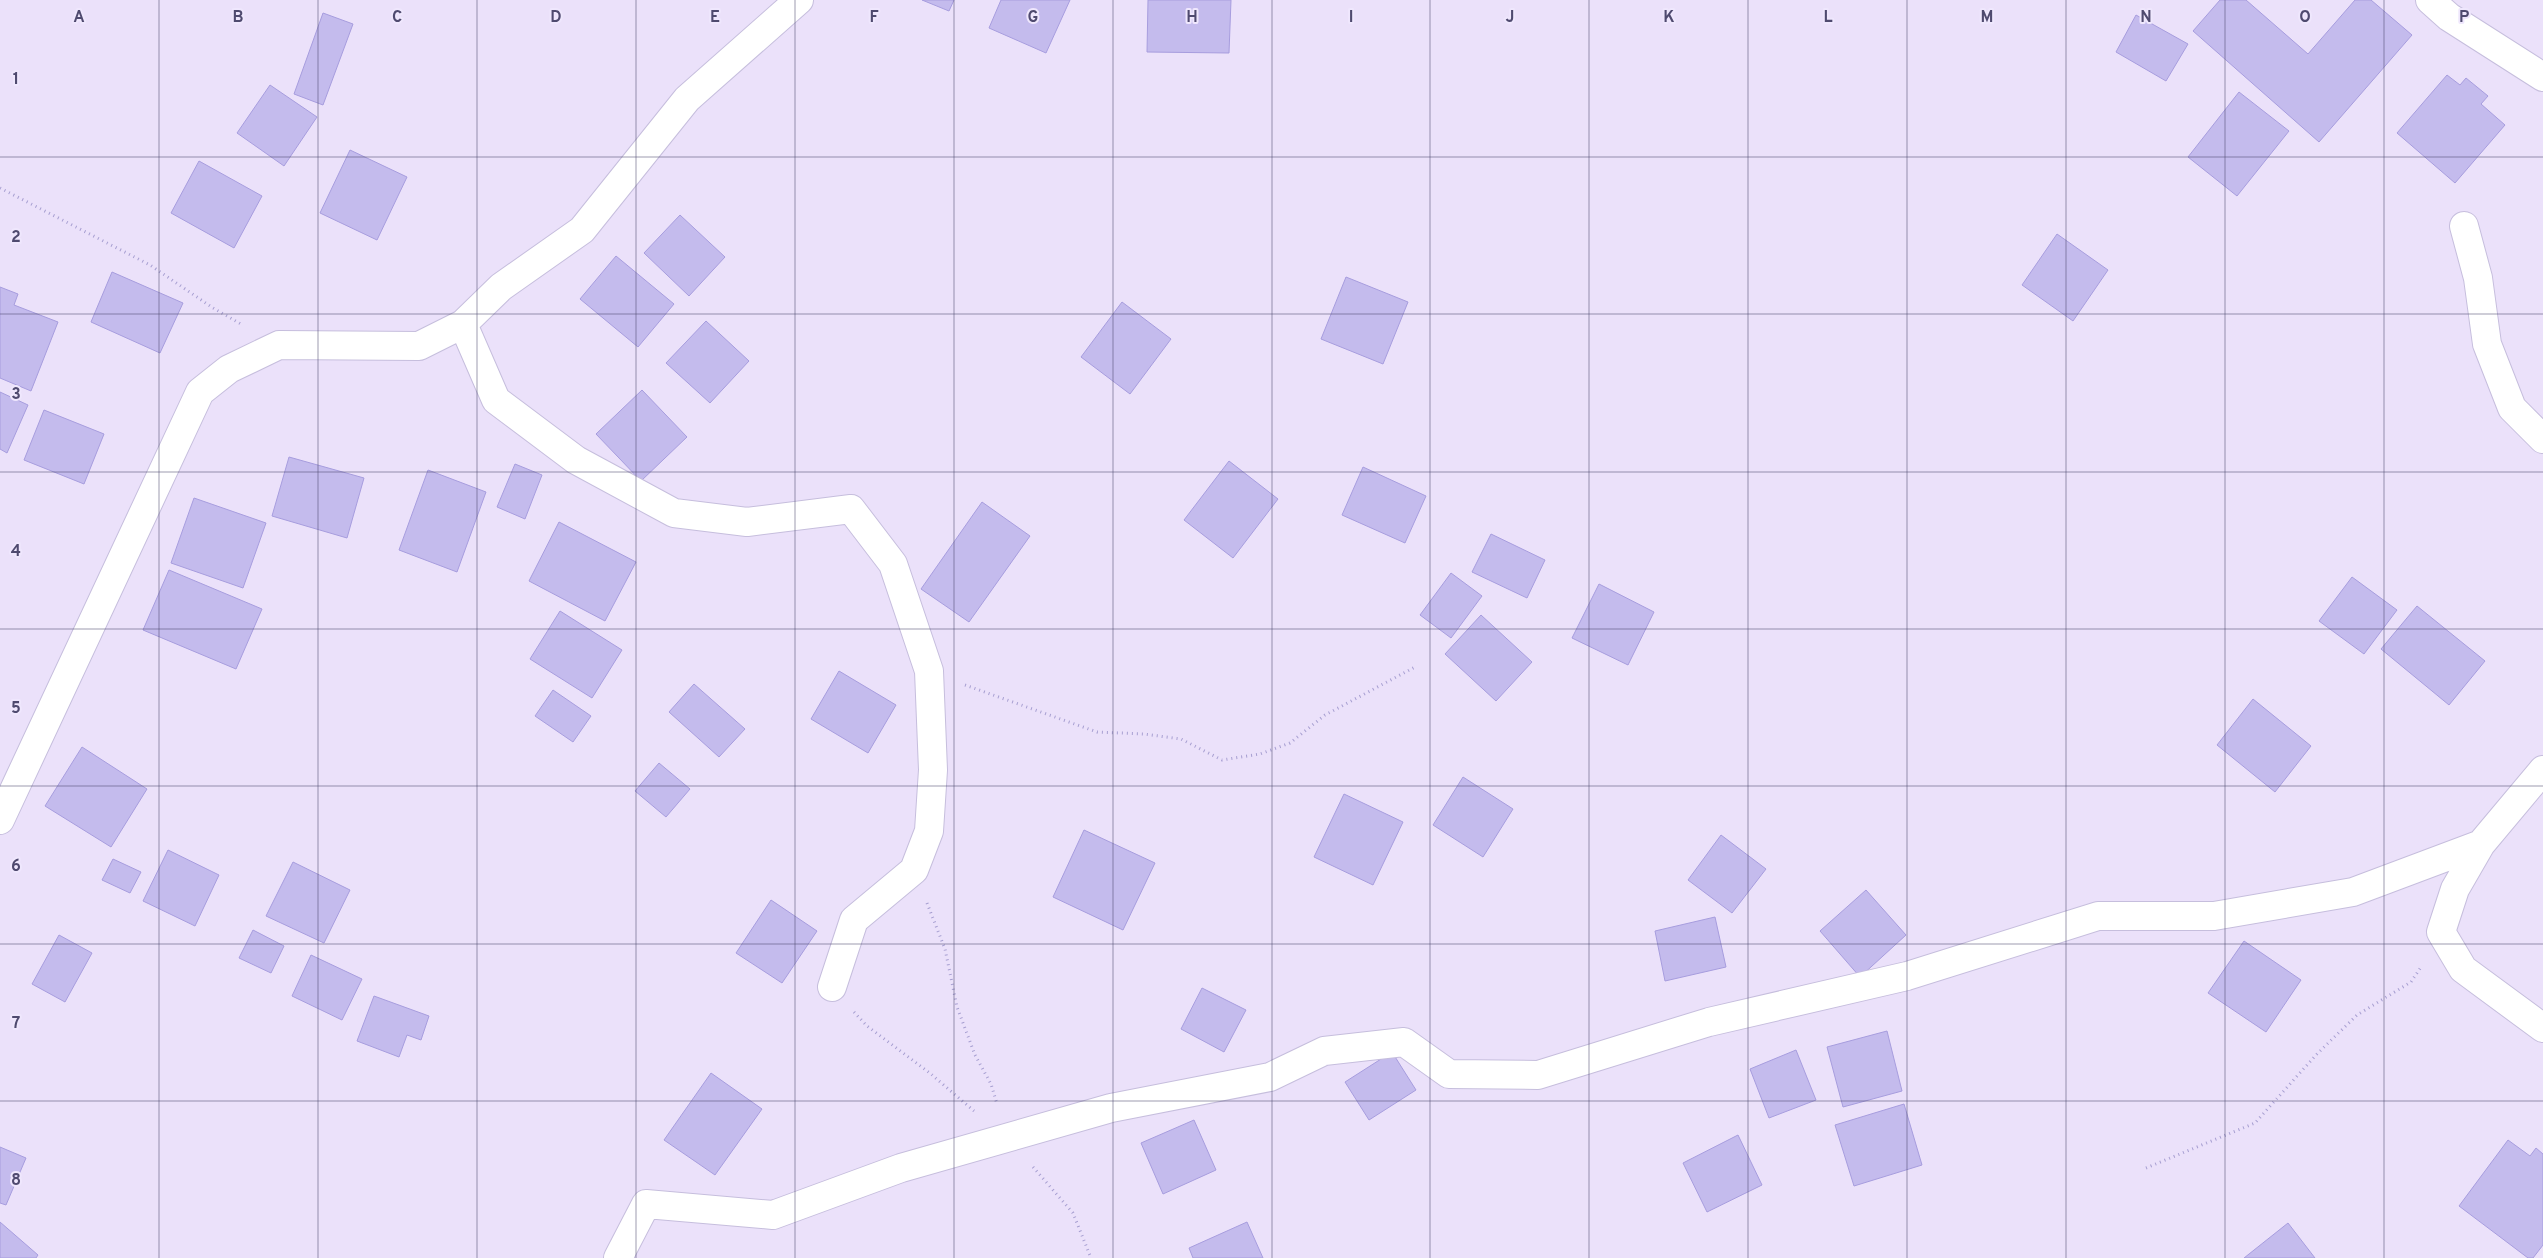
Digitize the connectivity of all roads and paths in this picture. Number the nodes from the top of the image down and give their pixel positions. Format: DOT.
graph roads {
  1 [pos="799,0"];
  2 [pos="2430,0"];
  3 [pos="2543,77"];
  4 [pos="0,188"];
  5 [pos="2464,226"];
  6 [pos="463,324"];
  7 [pos="279,345"];
  8 [pos="2543,439"];
  9 [pos="1415,668"];
  10 [pos="929,671"];
  11 [pos="2543,770"];
  12 [pos="0,820"];
  13 [pos="2481,844"];
  14 [pos="914,870"];
  15 [pos="2441,932"];
  16 [pos="832,987"];
  17 [pos="2543,1028"];
  18 [pos="1006,1138"];
  19 [pos="2146,1168"];
  20 [pos="618,1258"];
  1 -- 6 [label="street"];
  2 -- 3 [label="street"];
  4 -- 7 [label="path"];
  5 -- 8 [label="street"];
  6 -- 7 [label="street"];
  6 -- 10 [label="street"];
  7 -- 12 [label="street"];
  9 -- 10 [label="path"];
  10 -- 14 [label="street"];
  11 -- 13 [label="street"];
  13 -- 15 [label="street"];
  13 -- 18 [label="street"];
  14 -- 16 [label="street"];
  14 -- 18 [label="path"];
  15 -- 17 [label="street"];
  15 -- 19 [label="path"];
  18 -- 20 [label="street"];
}
